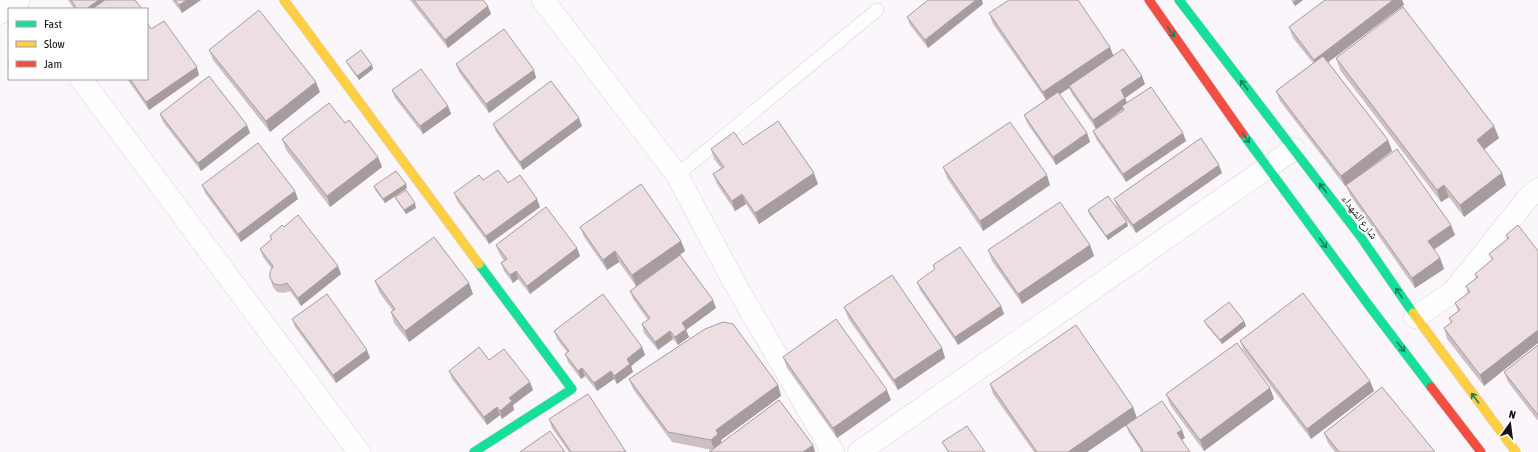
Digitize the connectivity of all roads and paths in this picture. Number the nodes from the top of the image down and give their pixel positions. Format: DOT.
graph roads {
  1 [pos="18,0"];
  2 [pos="22,0"];
  3 [pos="284,0"];
  4 [pos="543,0"];
  5 [pos="1149,0"];
  6 [pos="1179,0"];
  7 [pos="28,8"];
  8 [pos="877,10"];
  9 [pos="0,13"];
  10 [pos="82,80"];
  11 [pos="1294,150"];
  12 [pos="1267,168"];
  13 [pos="677,175"];
  14 [pos="1534,200"];
  15 [pos="1415,317"];
  16 [pos="359,452"];
  17 [pos="474,452"];
  18 [pos="833,452"];
  19 [pos="859,452"];
  20 [pos="1482,452"];
  21 [pos="1516,452"];
  1 -- 9 [label="street"];
  2 -- 7 [label="street"];
  3 -- 17 [label="main road"];
  4 -- 13 [label="street"];
  5 -- 12 [label="main road, one-way"];
  11 -- 6 [label="main road, شارع الشهداء, one-way"];
  8 -- 13 [label="lane"];
  10 -- 16 [label="street"];
  11 -- 12 [label="street"];
  15 -- 11 [label="main road, شارع الشهداء, one-way"];
  12 -- 19 [label="street"];
  12 -- 20 [label="main road, one-way"];
  13 -- 18 [label="street"];
  14 -- 15 [label="street"];
  21 -- 15 [label="main road, شارع الشهداء, one-way"];
}
